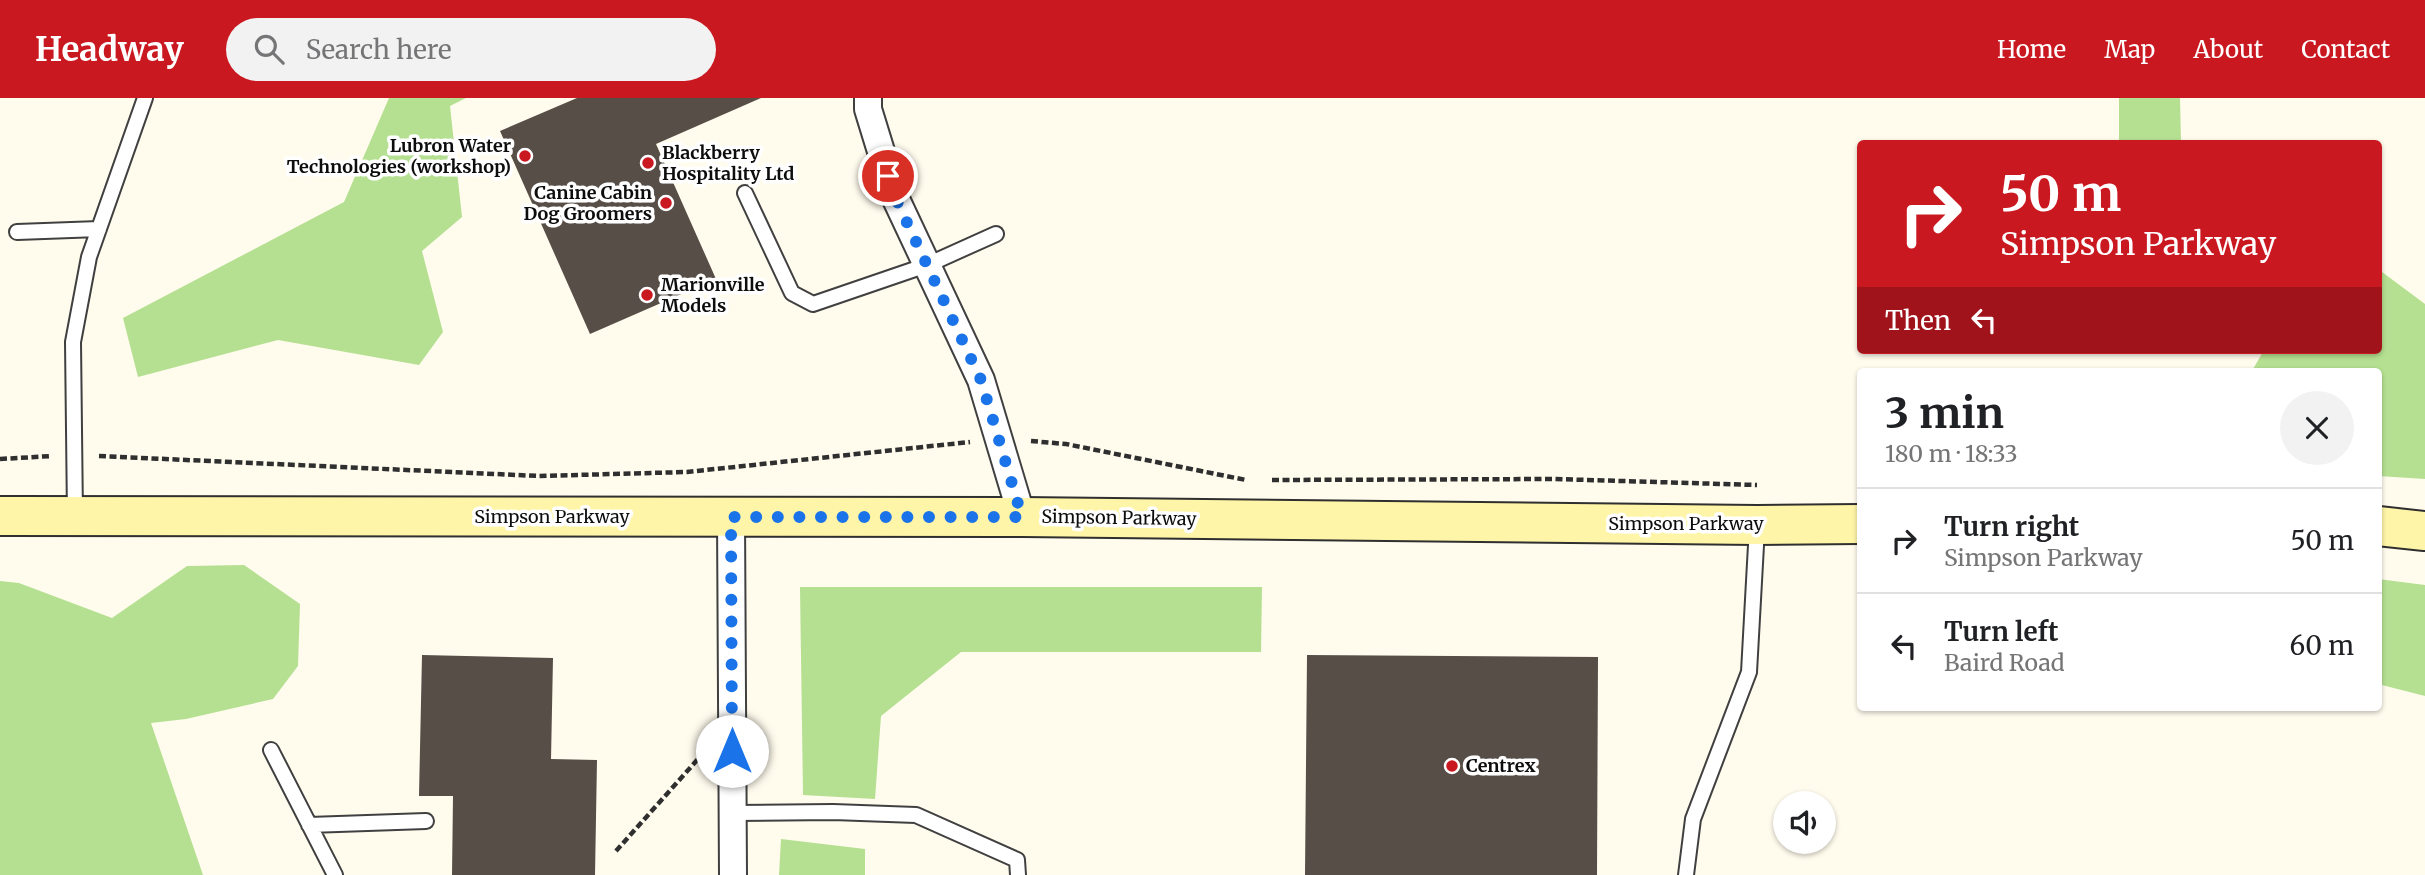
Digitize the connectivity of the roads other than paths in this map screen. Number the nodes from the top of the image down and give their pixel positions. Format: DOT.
graph roads {
  1 [pos="145,98"];
  2 [pos="868,98"];
  3 [pos="745,193"];
  4 [pos="99,229"];
  5 [pos="17,232"];
  6 [pos="996,234"];
  7 [pos="927,265"];
  8 [pos="0,516"];
  9 [pos="75,517"];
  10 [pos="731,517"];
  11 [pos="1022,517"];
  12 [pos="1857,524"];
  13 [pos="1757,525"];
  14 [pos="2382,526"];
  15 [pos="2425,531"];
  16 [pos="271,750"];
  17 [pos="733,813"];
  18 [pos="426,821"];
  19 [pos="309,825"];
  20 [pos="335,875"];
  21 [pos="733,875"];
  22 [pos="1018,875"];
  23 [pos="1686,875"];
  1 -- 4 [label="lane"];
  2 -- 7 [label="street"];
  3 -- 7 [label="lane"];
  4 -- 5 [label="lane"];
  4 -- 9 [label="lane"];
  6 -- 7 [label="lane"];
  7 -- 11 [label="street"];
  8 -- 9 [label="main road, Simpson Parkway"];
  9 -- 10 [label="main road, Simpson Parkway"];
  10 -- 11 [label="main road, Simpson Parkway"];
  10 -- 17 [label="street"];
  11 -- 13 [label="main road, Simpson Parkway"];
  12 -- 13 [label="main road, Simpson Parkway"];
  13 -- 23 [label="lane"];
  14 -- 15 [label="main road"];
  16 -- 19 [label="lane"];
  17 -- 21 [label="street"];
  17 -- 22 [label="lane"];
  18 -- 19 [label="lane"];
  19 -- 20 [label="lane"];
}
